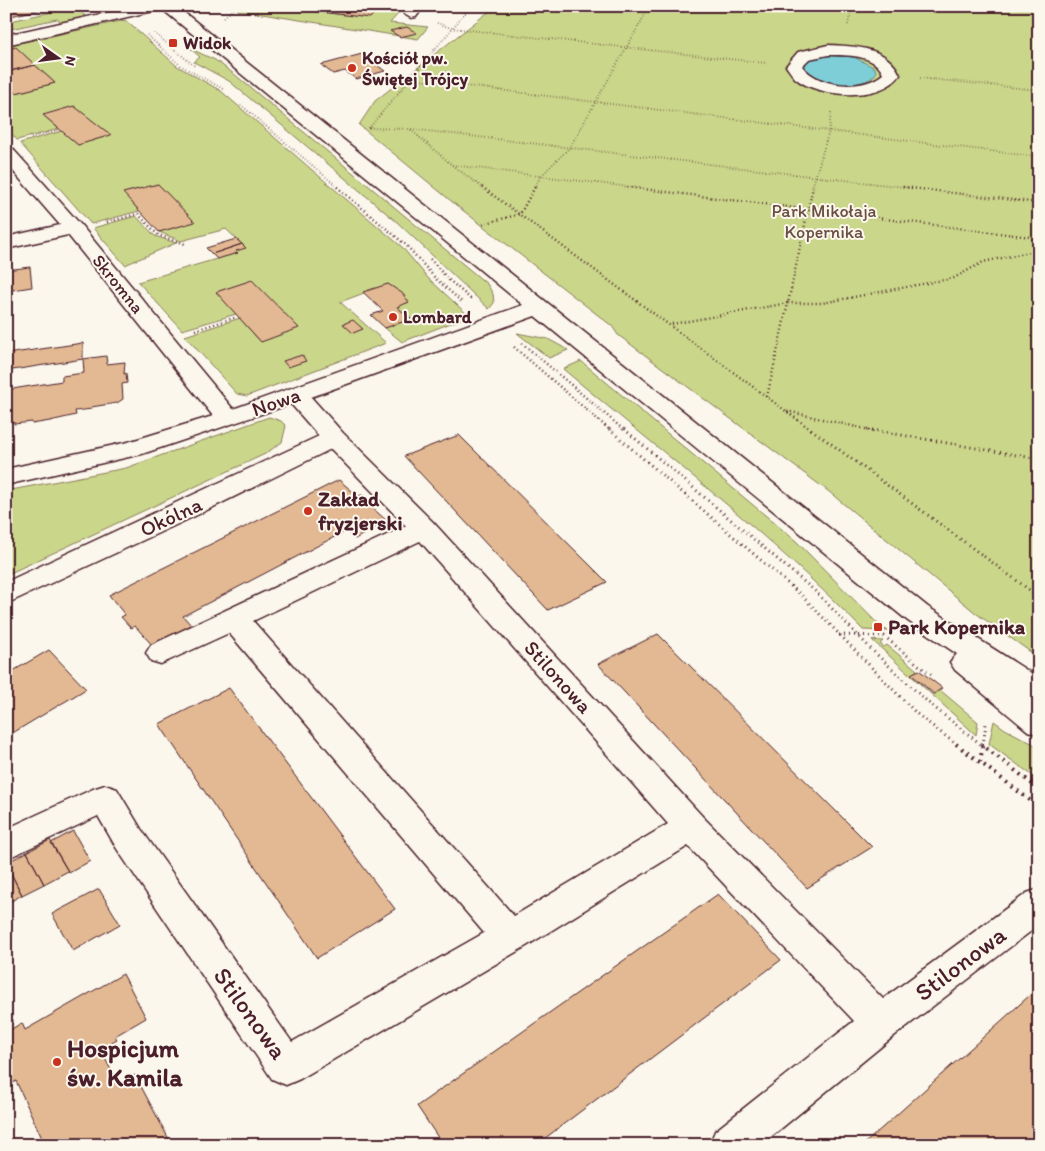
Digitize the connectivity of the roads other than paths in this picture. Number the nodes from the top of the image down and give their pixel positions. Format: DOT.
graph roads {
  1 [pos="158,6"];
  2 [pos="167,6"];
  3 [pos="6,40"];
  4 [pos="794,66"];
  5 [pos="6,152"];
  6 [pos="73,228"];
  7 [pos="6,243"];
  8 [pos="539,307"];
  9 [pos="296,395"];
  10 [pos="228,419"];
  11 [pos="334,438"];
  12 [pos="6,477"];
  13 [pos="424,528"];
  14 [pos="6,594"];
  15 [pos="918,614"];
  16 [pos="235,620"];
  17 [pos="161,654"];
  18 [pos="1039,693"];
  19 [pos="1039,723"];
  20 [pos="692,827"];
  21 [pos="6,845"];
  22 [pos="1039,904"];
  23 [pos="510,937"];
  24 [pos="881,1023"];
  25 [pos="729,1145"];
  1 -- 3 [label="street"];
  2 -- 8 [label="street"];
  4 -- 4 [label="street"];
  5 -- 6 [label="street, Skromna"];
  6 -- 7 [label="street"];
  6 -- 10 [label="street, Skromna"];
  8 -- 9 [label="street, Nowa"];
  8 -- 15 [label="street"];
  9 -- 10 [label="street, Nowa"];
  9 -- 11 [label="street, Stilonowa"];
  10 -- 12 [label="street, Nowa"];
  11 -- 13 [label="street, Stilonowa"];
  11 -- 14 [label="street, Okólna"];
  13 -- 16 [label="street"];
  13 -- 20 [label="street, Stilonowa"];
  15 -- 18 [label="street"];
  15 -- 19 [label="street"];
  16 -- 17 [label="street"];
  16 -- 23 [label="street"];
  20 -- 23 [label="street, Stilonowa"];
  20 -- 24 [label="street, Stilonowa"];
  21 -- 23 [label="street, Stilonowa"];
  22 -- 24 [label="street, Stilonowa"];
  24 -- 25 [label="street, Stilonowa"];
}
